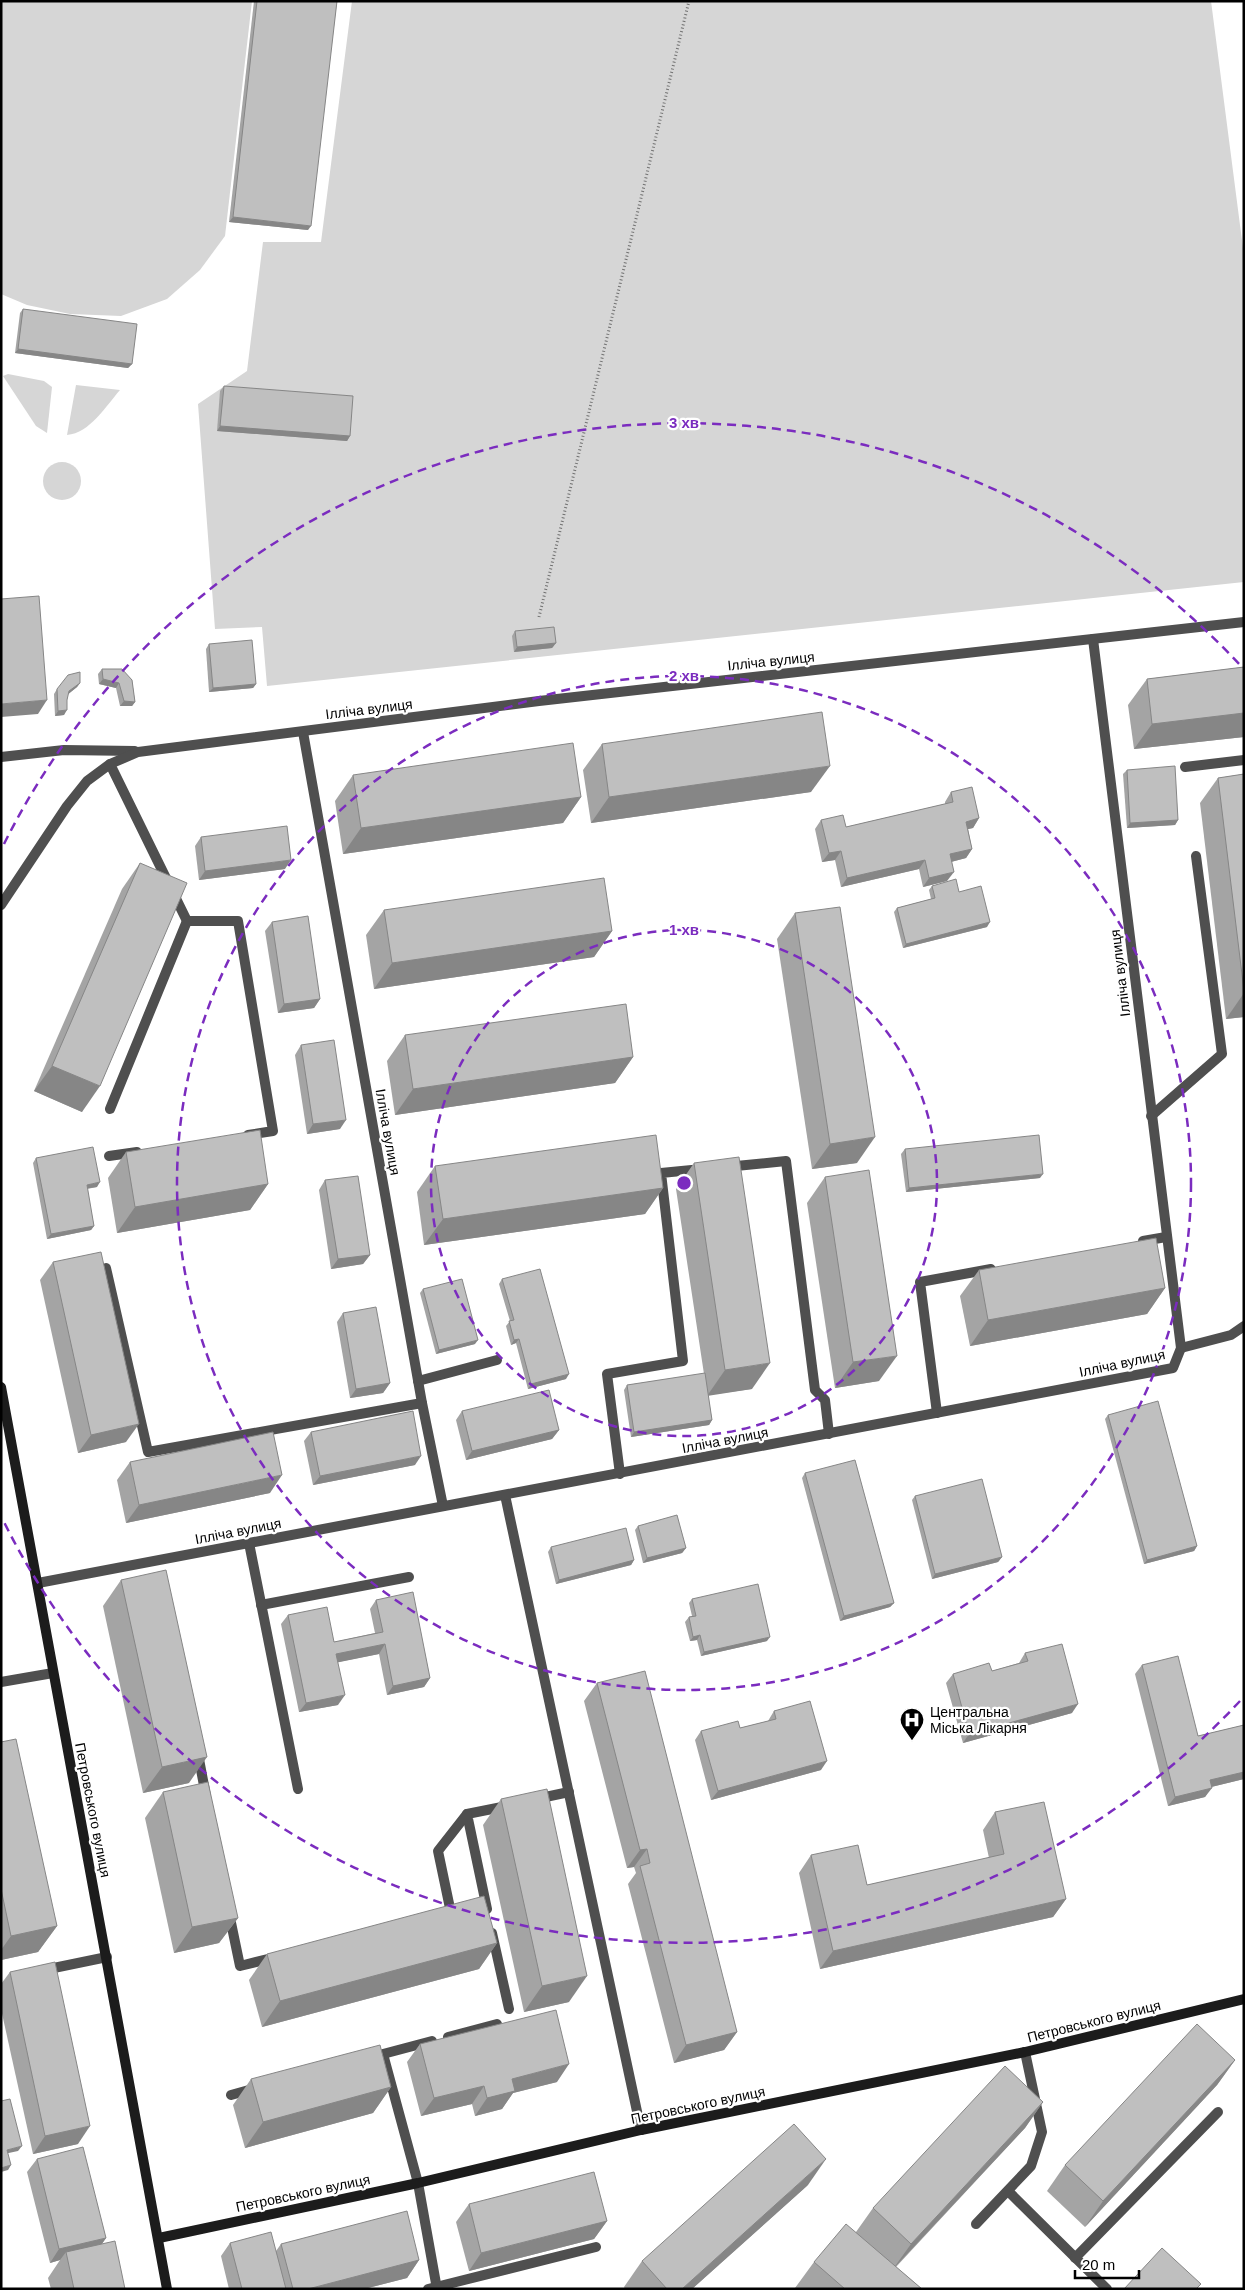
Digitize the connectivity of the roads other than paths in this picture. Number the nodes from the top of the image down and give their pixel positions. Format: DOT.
graph roads {
  1 [pos="1244,622"];
  2 [pos="1093,639"];
  3 [pos="303,732"];
  4 [pos="138,752"];
  5 [pos="1,757"];
  6 [pos="1244,760"];
  7 [pos="110,764"];
  8 [pos="1185,767"];
  9 [pos="1196,856"];
  10 [pos="1,905"];
  11 [pos="187,921"];
  12 [pos="110,1109"];
  13 [pos="1151,1116"];
  14 [pos="234,1137"];
  15 [pos="147,1150"];
  16 [pos="109,1156"];
  17 [pos="1166,1237"];
  18 [pos="1128,1244"];
  19 [pos="1005,1267"];
  20 [pos="106,1268"];
  21 [pos="1244,1326"];
  22 [pos="1181,1348"];
  23 [pos="496,1360"];
  24 [pos="418,1381"];
  25 [pos="1,1387"];
  26 [pos="422,1403"];
  27 [pos="937,1413"];
  28 [pos="830,1434"];
  29 [pos="620,1474"];
  30 [pos="505,1495"];
  31 [pos="443,1506"];
  32 [pos="249,1543"];
  33 [pos="409,1577"];
  34 [pos="38,1583"];
  35 [pos="261,1605"];
  36 [pos="53,1673"];
  37 [pos="1,1682"];
  38 [pos="196,1743"];
  39 [pos="298,1789"];
  40 [pos="569,1792"];
  41 [pos="209,1811"];
  42 [pos="467,1814"];
  43 [pos="226,1898"];
  44 [pos="442,1915"];
  45 [pos="288,1954"];
  46 [pos="107,1957"];
  47 [pos="30,1972"];
  48 [pos="1244,1999"];
  49 [pos="509,2009"];
  50 [pos="497,2024"];
  51 [pos="1025,2052"];
  52 [pos="269,2084"];
  53 [pos="231,2095"];
  54 [pos="1218,2112"];
  55 [pos="641,2130"];
  56 [pos="418,2183"];
  57 [pos="1008,2191"];
  58 [pos="976,2224"];
  59 [pos="158,2238"];
  60 [pos="596,2247"];
  61 [pos="1075,2258"];
  62 [pos="434,2288"];
  63 [pos="167,2289"];
  64 [pos="1107,2289"];
  1 -- 2 [label="street, Ілліча вулиця"];
  2 -- 3 [label="street, Ілліча вулиця"];
  2 -- 13 [label="street, Ілліча вулиця"];
  3 -- 4 [label="street, Ілліча вулиця"];
  3 -- 24 [label="street, Ілліча вулиця"];
  4 -- 5 [label="street"];
  4 -- 7 [label="street, Ілліча вулиця"];
  6 -- 8 [label="street"];
  7 -- 10 [label="street, Ілліча вулиця"];
  7 -- 11 [label="street"];
  9 -- 13 [label="street"];
  11 -- 12 [label="street"];
  11 -- 14 [label="street"];
  13 -- 17 [label="street, Ілліча вулиця"];
  15 -- 16 [label="street"];
  17 -- 18 [label="street"];
  17 -- 22 [label="street, Ілліча вулиця"];
  19 -- 27 [label="street"];
  20 -- 26 [label="street"];
  21 -- 22 [label="street"];
  22 -- 27 [label="street, Ілліча вулиця"];
  23 -- 24 [label="street"];
  24 -- 26 [label="street, Ілліча вулиця"];
  25 -- 34 [label="street, Петровського вулиця"];
  26 -- 31 [label="street, Ілліча вулиця"];
  27 -- 28 [label="street, Ілліча вулиця"];
  28 -- 29 [label="street, Ілліча вулиця"];
  28 -- 29 [label="street"];
  29 -- 30 [label="street, Ілліча вулиця"];
  30 -- 31 [label="street, Ілліча вулиця"];
  30 -- 40 [label="street"];
  31 -- 32 [label="street, Ілліча вулиця"];
  32 -- 34 [label="street, Ілліча вулиця"];
  32 -- 35 [label="street"];
  33 -- 35 [label="street"];
  34 -- 36 [label="street, Петровського вулиця"];
  35 -- 39 [label="street"];
  36 -- 37 [label="street"];
  36 -- 46 [label="street, Петровського вулиця"];
  38 -- 41 [label="street"];
  40 -- 42 [label="street"];
  40 -- 55 [label="street"];
  42 -- 44 [label="street"];
  42 -- 49 [label="street"];
  43 -- 45 [label="street"];
  46 -- 47 [label="street"];
  46 -- 59 [label="street, Петровського вулиця"];
  48 -- 51 [label="street, Петровського вулиця"];
  50 -- 56 [label="street"];
  51 -- 55 [label="street, Петровського вулиця"];
  51 -- 57 [label="street"];
  52 -- 53 [label="street"];
  54 -- 61 [label="street"];
  55 -- 56 [label="street, Петровського вулиця"];
  56 -- 59 [label="street, Петровського вулиця"];
  56 -- 62 [label="street"];
  57 -- 58 [label="street"];
  57 -- 61 [label="street"];
  59 -- 63 [label="street, Петровського вулиця"];
  60 -- 62 [label="street"];
  61 -- 64 [label="street"];
}
